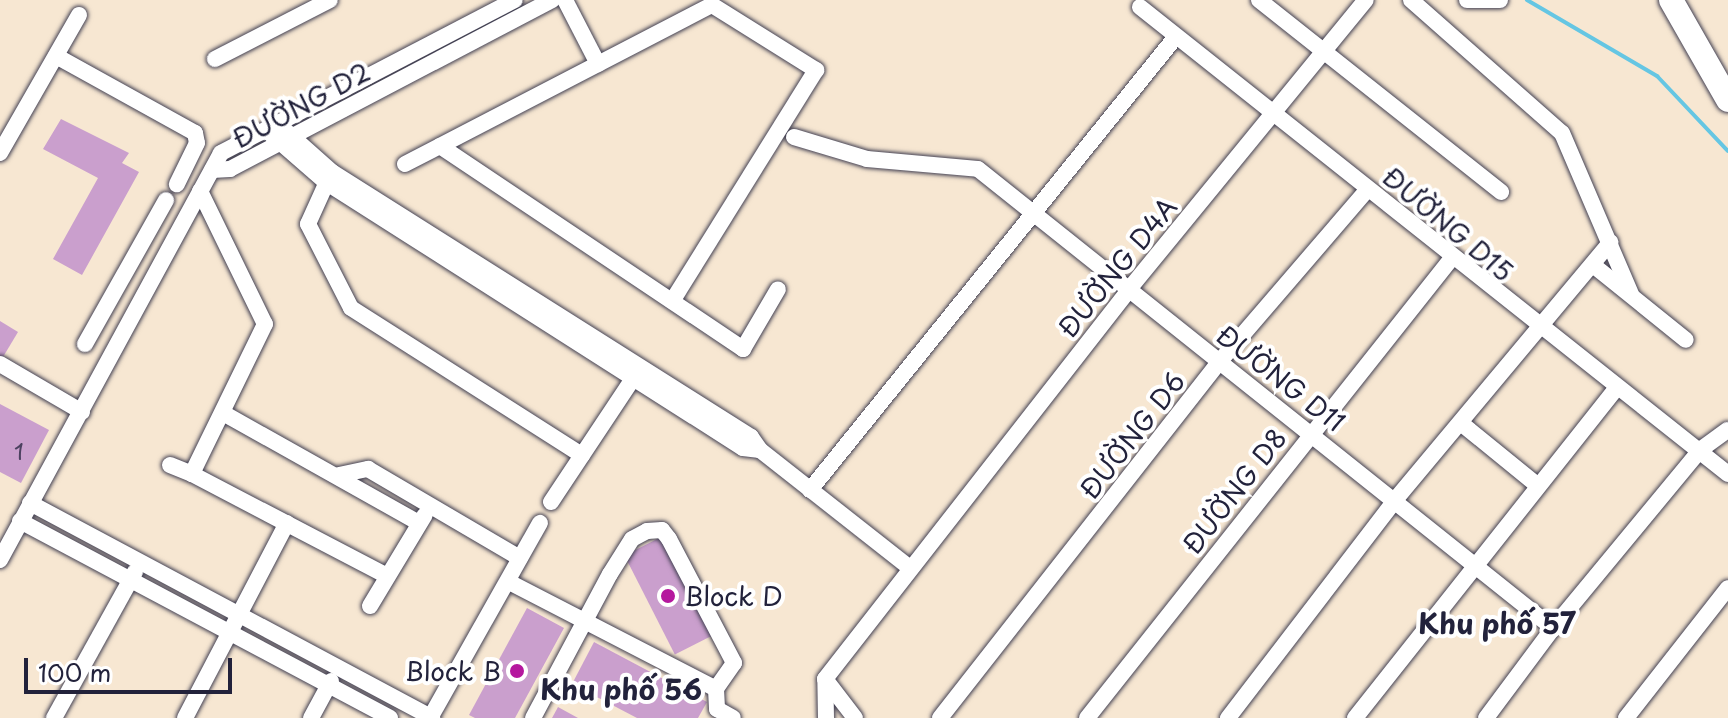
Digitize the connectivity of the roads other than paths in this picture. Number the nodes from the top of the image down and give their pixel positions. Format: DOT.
graph roads {
  1 [pos="330,0"];
  2 [pos="515,0"];
  3 [pos="552,0"];
  4 [pos="565,0"];
  5 [pos="1259,0"];
  6 [pos="1366,0"];
  7 [pos="1411,0"];
  8 [pos="1671,0"];
  9 [pos="1140,7"];
  10 [pos="79,15"];
  11 [pos="1174,39"];
  12 [pos="1325,49"];
  13 [pos="56,56"];
  14 [pos="215,59"];
  15 [pos="598,64"];
  16 [pos="1728,100"];
  17 [pos="1274,111"];
  18 [pos="272,127"];
  19 [pos="794,137"];
  20 [pos="287,140"];
  21 [pos="440,146"];
  22 [pos="0,153"];
  23 [pos="405,164"];
  24 [pos="212,170"];
  25 [pos="329,177"];
  26 [pos="177,184"];
  27 [pos="1368,189"];
  28 [pos="1501,192"];
  29 [pos="194,199"];
  30 [pos="166,200"];
  31 [pos="1033,211"];
  32 [pos="1611,242"];
  33 [pos="1451,259"];
  34 [pos="1593,265"];
  35 [pos="1130,288"];
  36 [pos="778,289"];
  37 [pos="1631,294"];
  38 [pos="672,301"];
  39 [pos="1540,330"];
  40 [pos="1686,340"];
  41 [pos="85,344"];
  42 [pos="1220,361"];
  43 [pos="0,364"];
  44 [pos="638,372"];
  45 [pos="1617,387"];
  46 [pos="82,412"];
  47 [pos="223,413"];
  48 [pos="1462,424"];
  49 [pos="1728,430"];
  50 [pos="1311,431"];
  51 [pos="1700,450"];
  52 [pos="582,455"];
  53 [pos="170,465"];
  54 [pos="192,474"];
  55 [pos="1728,474"];
  56 [pos="339,475"];
  57 [pos="1537,485"];
  58 [pos="810,490"];
  59 [pos="1395,500"];
  60 [pos="551,502"];
  61 [pos="30,503"];
  62 [pos="430,505"];
  63 [pos="20,521"];
  64 [pos="287,523"];
  65 [pos="419,523"];
  66 [pos="540,523"];
  67 [pos="520,558"];
  68 [pos="0,560"];
  69 [pos="140,562"];
  70 [pos="1473,563"];
  71 [pos="910,568"];
  72 [pos="387,576"];
  73 [pos="130,581"];
  74 [pos="509,582"];
  75 [pos="1728,588"];
  76 [pos="370,606"];
  77 [pos="239,616"];
  78 [pos="585,620"];
  79 [pos="1553,628"];
  80 [pos="231,636"];
  81 [pos="337,668"];
  82 [pos="825,679"];
  83 [pos="327,688"];
  84 [pos="716,689"];
  85 [pos="728,717"];
  86 [pos="54,718"];
  87 [pos="185,718"];
  88 [pos="311,718"];
  89 [pos="390,718"];
  90 [pos="431,718"];
  91 [pos="533,718"];
  92 [pos="826,718"];
  93 [pos="855,718"];
  94 [pos="940,718"];
  95 [pos="1087,718"];
  96 [pos="1228,718"];
  97 [pos="1355,718"];
  98 [pos="1486,718"];
  99 [pos="1626,718"];
  1 -- 14 [label="street"];
  2 -- 18 [label="street, ĐƯỜNG D2"];
  3 -- 20 [label="street, ĐƯỜNG D2"];
  4 -- 15 [label="street"];
  5 -- 12 [label="street"];
  6 -- 12 [label="street, ĐƯỜNG D4A"];
  7 -- 32 [label="street"];
  8 -- 16 [label="highway"];
  9 -- 11 [label="street, ĐƯỜNG D15"];
  10 -- 13 [label="street"];
  11 -- 17 [label="street, ĐƯỜNG D15"];
  11 -- 31 [label="street"];
  12 -- 17 [label="street, ĐƯỜNG D4A"];
  12 -- 28 [label="street"];
  13 -- 22 [label="street"];
  13 -- 26 [label="street"];
  15 -- 21 [label="street"];
  15 -- 38 [label="street"];
  17 -- 27 [label="street, ĐƯỜNG D15"];
  17 -- 35 [label="street, ĐƯỜNG D4A"];
  18 -- 20 [label="street"];
  18 -- 24 [label="street, ĐƯỜNG D2"];
  19 -- 31 [label="street, ĐƯỜNG D11"];
  20 -- 24 [label="street, ĐƯỜNG D2"];
  20 -- 25 [label="street"];
  21 -- 23 [label="street"];
  21 -- 38 [label="street"];
  24 -- 29 [label="street"];
  25 -- 44 [label="street"];
  25 -- 52 [label="street"];
  26 -- 29 [label="street"];
  26 -- 30 [label="street"];
  27 -- 33 [label="street, ĐƯỜNG D15"];
  27 -- 42 [label="street, ĐƯỜNG D6"];
  29 -- 30 [label="street"];
  29 -- 46 [label="street"];
  29 -- 47 [label="street"];
  30 -- 41 [label="street"];
  31 -- 35 [label="street, ĐƯỜNG D11"];
  31 -- 58 [label="street"];
  32 -- 34 [label="street"];
  32 -- 37 [label="street"];
  33 -- 39 [label="street, ĐƯỜNG D15"];
  33 -- 50 [label="street, ĐƯỜNG D8"];
  34 -- 37 [label="street"];
  34 -- 39 [label="street"];
  35 -- 42 [label="street, ĐƯỜNG D11"];
  35 -- 71 [label="street, ĐƯỜNG D4A"];
  36 -- 38 [label="street"];
  37 -- 40 [label="street"];
  39 -- 45 [label="street, ĐƯỜNG D15"];
  39 -- 48 [label="street"];
  42 -- 50 [label="street, ĐƯỜNG D11"];
  42 -- 94 [label="street, ĐƯỜNG D6"];
  43 -- 46 [label="street"];
  44 -- 52 [label="street"];
  44 -- 58 [label="street"];
  45 -- 51 [label="street, ĐƯỜNG D15"];
  45 -- 57 [label="street"];
  46 -- 61 [label="street"];
  47 -- 54 [label="street"];
  47 -- 56 [label="street"];
  48 -- 57 [label="street"];
  48 -- 59 [label="street"];
  49 -- 51 [label="street"];
  50 -- 59 [label="street, ĐƯỜNG D11"];
  50 -- 95 [label="street, ĐƯỜNG D8"];
  51 -- 55 [label="street, ĐƯỜNG D15"];
  51 -- 79 [label="street"];
  52 -- 60 [label="street"];
  53 -- 54 [label="street"];
  54 -- 64 [label="street"];
  56 -- 62 [label="street"];
  56 -- 65 [label="street"];
  57 -- 70 [label="street"];
  58 -- 71 [label="street"];
  59 -- 70 [label="street, ĐƯỜNG D11"];
  59 -- 96 [label="street"];
  61 -- 63 [label="street"];
  61 -- 69 [label="street"];
  62 -- 65 [label="street"];
  62 -- 67 [label="street"];
  63 -- 68 [label="street"];
  63 -- 73 [label="street"];
  64 -- 72 [label="street"];
  64 -- 77 [label="street"];
  65 -- 72 [label="street"];
  66 -- 67 [label="street"];
  67 -- 74 [label="street"];
  69 -- 73 [label="street"];
  69 -- 77 [label="street"];
  70 -- 79 [label="street, ĐƯỜNG D11"];
  70 -- 97 [label="street"];
  71 -- 82 [label="street, ĐƯỜNG D4A"];
  72 -- 76 [label="street"];
  73 -- 80 [label="street"];
  73 -- 86 [label="street"];
  74 -- 78 [label="street"];
  74 -- 90 [label="street"];
  75 -- 99 [label="street"];
  77 -- 80 [label="street"];
  77 -- 81 [label="street"];
  78 -- 84 [label="street"];
  78 -- 84 [label="street"];
  78 -- 91 [label="street"];
  79 -- 98 [label="street"];
  80 -- 83 [label="street"];
  80 -- 87 [label="street"];
  81 -- 83 [label="street"];
  81 -- 90 [label="street"];
  82 -- 92 [label="street"];
  82 -- 93 [label="street"];
  83 -- 88 [label="street"];
  83 -- 89 [label="street"];
  84 -- 85 [label="street"];
}
